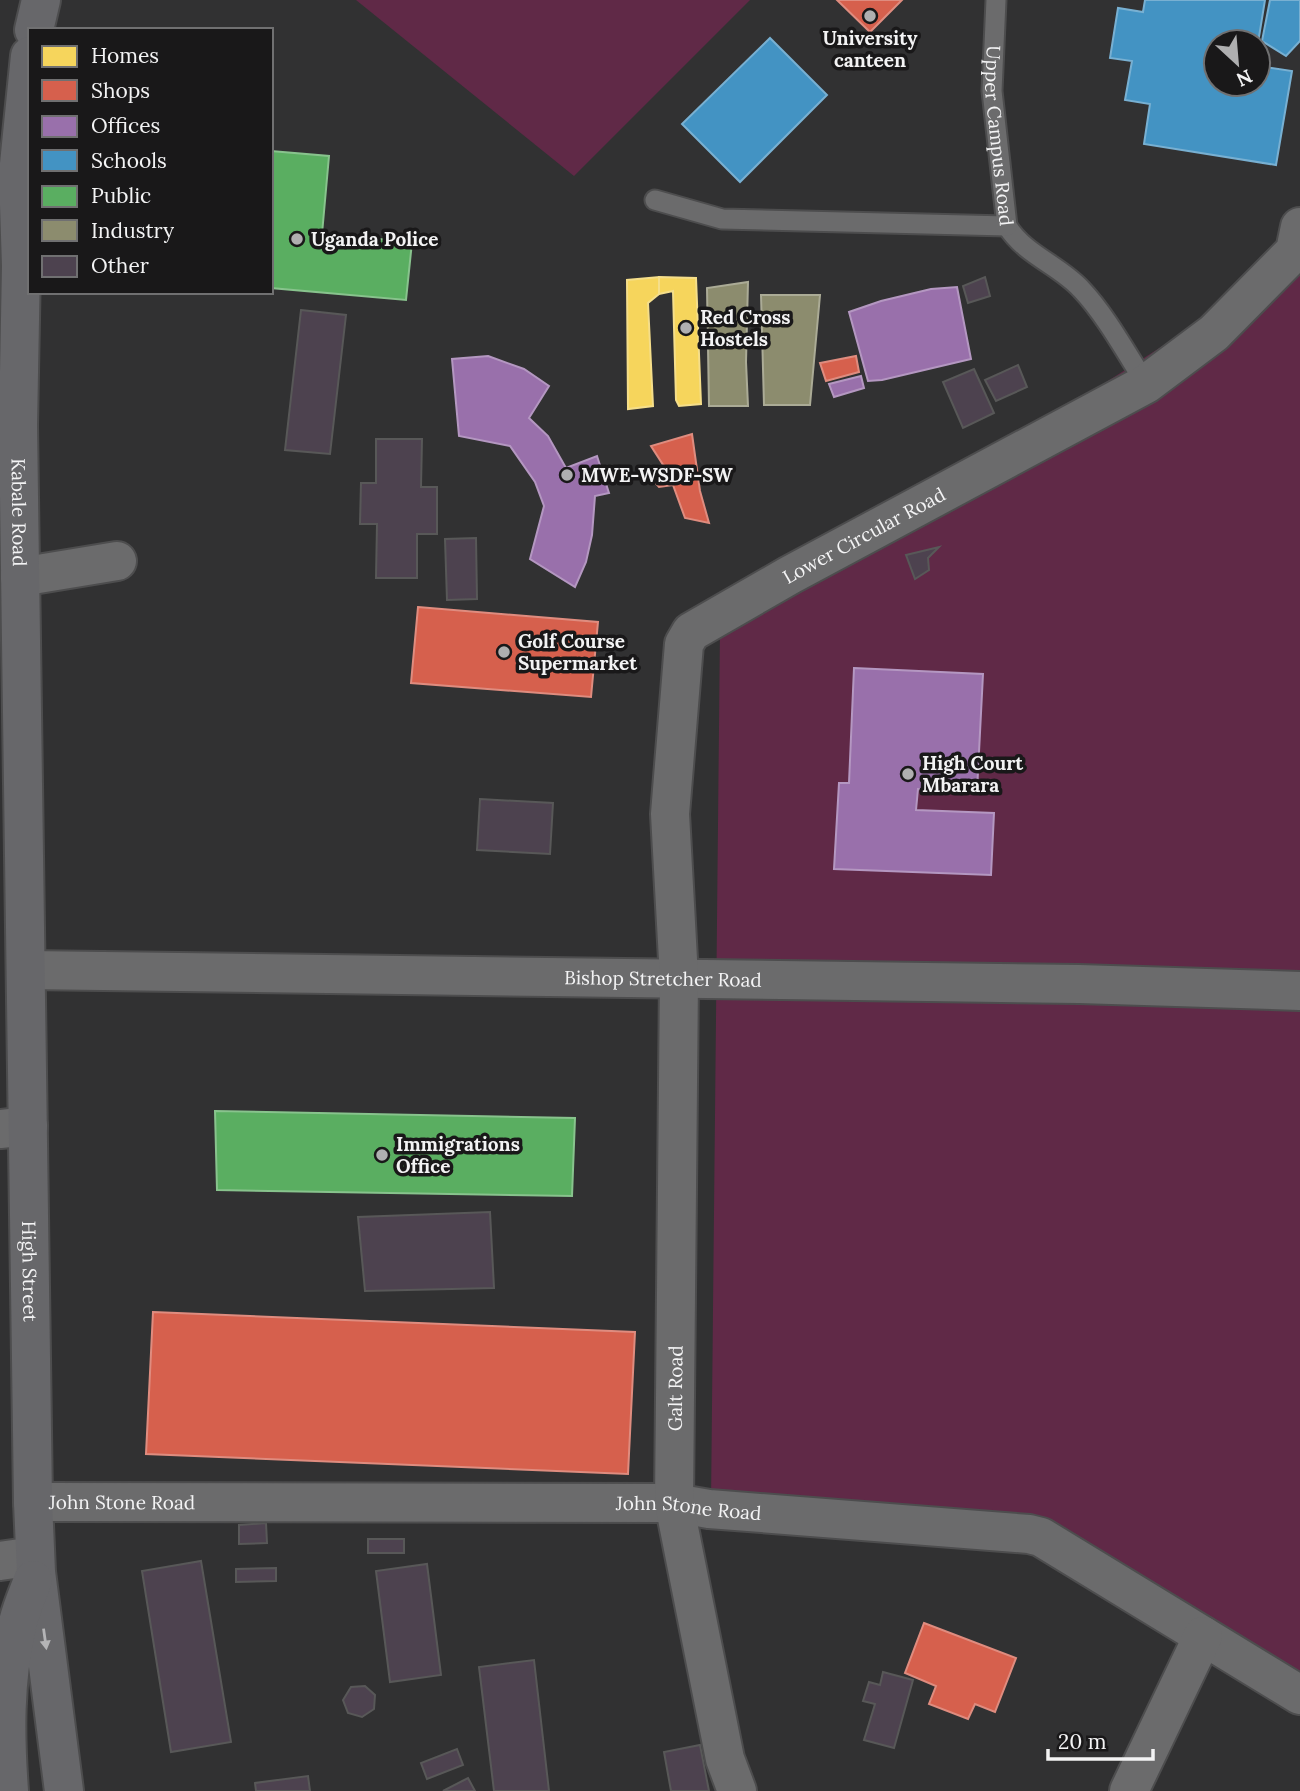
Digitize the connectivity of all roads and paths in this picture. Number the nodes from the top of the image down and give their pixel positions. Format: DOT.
graph roads {
  1 [pos="41,0"];
  2 [pos="996,0"];
  3 [pos="34,28"];
  4 [pos="28,67"];
  5 [pos="9,173"];
  6 [pos="655,200"];
  7 [pos="1007,226"];
  8 [pos="1298,242"];
  9 [pos="1146,384"];
  10 [pos="117,561"];
  11 [pos="20,577"];
  12 [pos="26,970"];
  13 [pos="679,978"];
  14 [pos="1300,990"];
  15 [pos="14,1128"];
  16 [pos="33,1502"];
  17 [pos="674,1503"];
  18 [pos="24,1563"];
  19 [pos="1203,1636"];
  20 [pos="1300,1695"];
  21 [pos="9,1791"];
  22 [pos="64,1791"];
  23 [pos="737,1791"];
  24 [pos="1129,1791"];
  1 -- 3 [label="main road"];
  2 -- 7 [label="lane, Upper Campus Road"];
  4 -- 5 [label="main road, Kabale Road"];
  5 -- 11 [label="main road, Kabale Road"];
  6 -- 7 [label="lane"];
  7 -- 9 [label="lane, Upper Campus Road"];
  8 -- 9 [label="street, Lower Circular Road"];
  9 -- 13 [label="street, Lower Circular Road"];
  10 -- 11 [label="street"];
  11 -- 12 [label="main road, Kabale Road"];
  12 -- 13 [label="street, Bishop Stretcher Road"];
  12 -- 15 [label="main road, High Street"];
  13 -- 14 [label="street, Bishop Stretcher Road"];
  13 -- 17 [label="street, Galt Road"];
  15 -- 16 [label="main road, High Street"];
  16 -- 17 [label="street, John Stone Road"];
  16 -- 18 [label="main road, High Street"];
  17 -- 19 [label="street, John Stone Road"];
  17 -- 23 [label="street, Galt Road"];
  18 -- 21 [label="main road, High Street"];
  18 -- 22 [label="main road, High Street, one-way"];
  19 -- 20 [label="street, John Stone Road"];
  19 -- 24 [label="street"];
}
